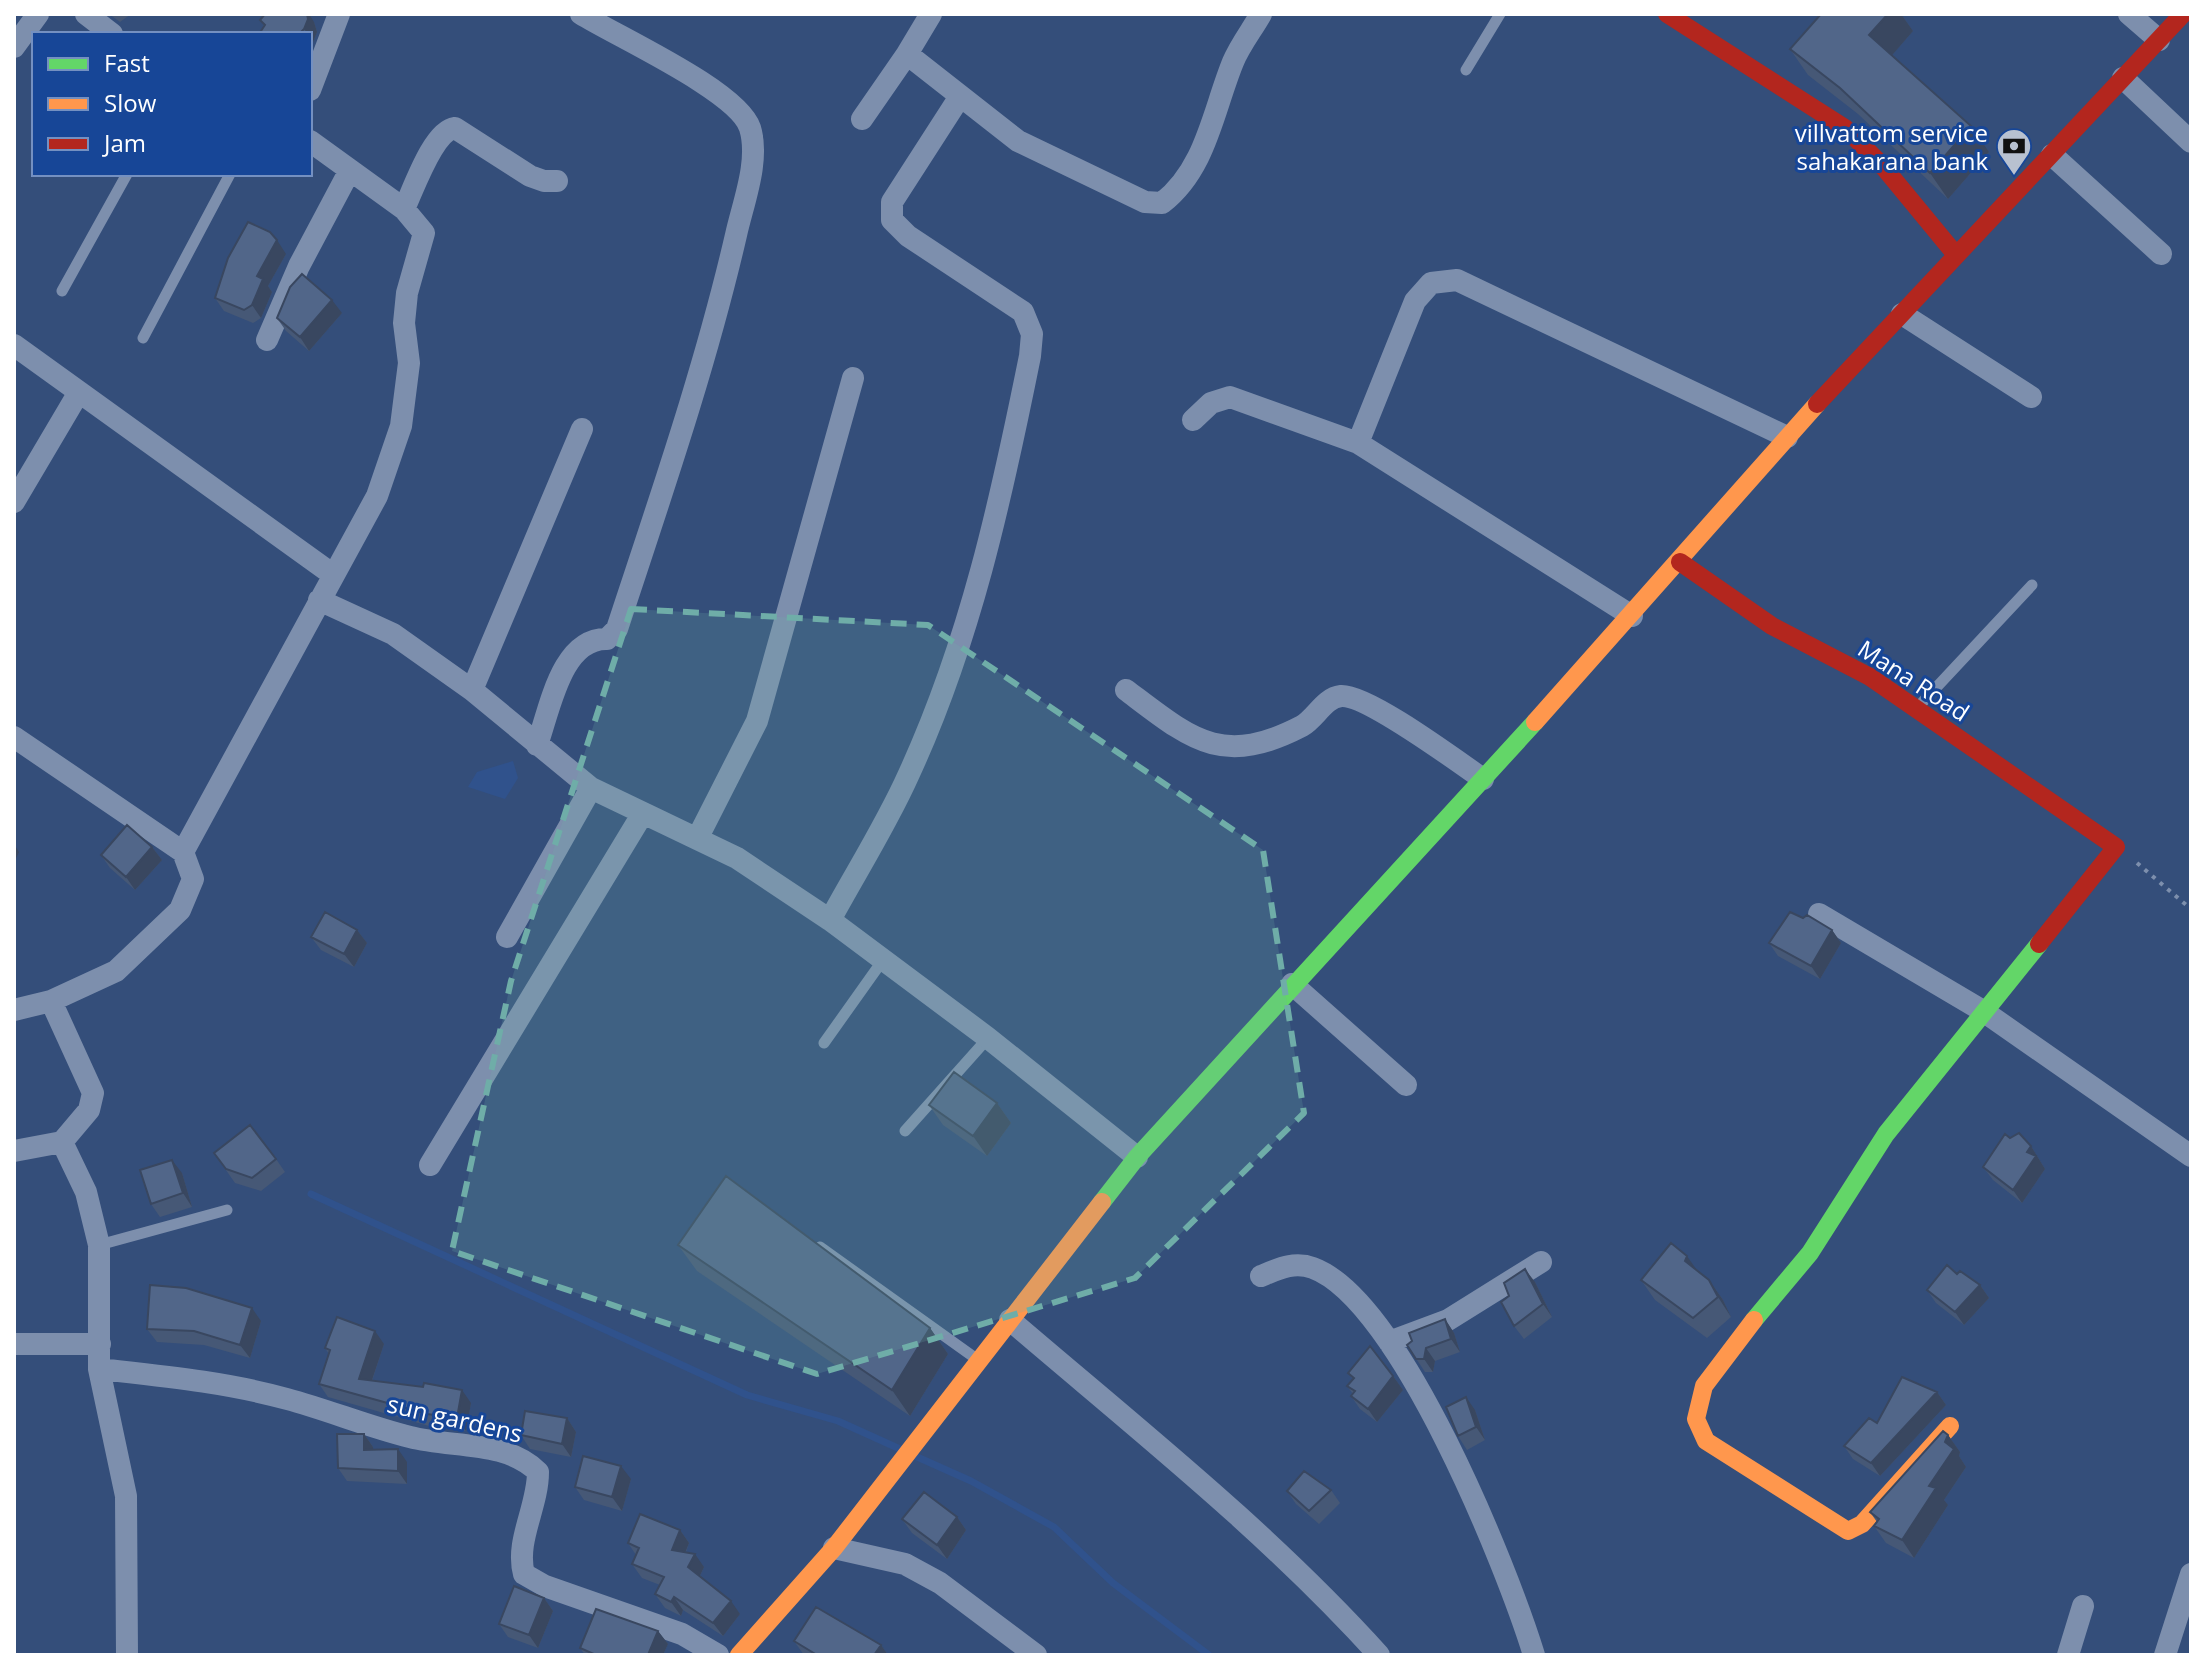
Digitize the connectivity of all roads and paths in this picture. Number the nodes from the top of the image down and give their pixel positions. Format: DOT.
graph roads {
  1 [pos="38,14"];
  2 [pos="86,14"];
  3 [pos="338,14"];
  4 [pos="581,14"];
  5 [pos="931,14"];
  6 [pos="1261,14"];
  7 [pos="1500,14"];
  8 [pos="1668,14"];
  9 [pos="2129,14"];
  10 [pos="2183,14"];
  11 [pos="109,32"];
  12 [pos="2159,40"];
  13 [pos="14,47"];
  14 [pos="907,54"];
  15 [pos="1466,70"];
  16 [pos="2123,78"];
  17 [pos="312,85"];
  18 [pos="959,98"];
  19 [pos="862,119"];
  20 [pos="312,142"];
  21 [pos="2191,142"];
  22 [pos="2052,155"];
  23 [pos="350,170"];
  24 [pos="126,176"];
  25 [pos="229,176"];
  26 [pos="557,181"];
  27 [pos="404,209"];
  28 [pos="2161,254"];
  29 [pos="1956,255"];
  30 [pos="62,291"];
  31 [pos="1902,314"];
  32 [pos="143,338"];
  33 [pos="267,340"];
  34 [pos="14,345"];
  35 [pos="853,378"];
  36 [pos="79,392"];
  37 [pos="2031,397"];
  38 [pos="1193,420"];
  39 [pos="582,429"];
  40 [pos="1787,437"];
  41 [pos="1358,443"];
  42 [pos="14,502"];
  43 [pos="1680,562"];
  44 [pos="332,574"];
  45 [pos="2032,585"];
  46 [pos="319,600"];
  47 [pos="1632,616"];
  48 [pos="472,690"];
  49 [pos="1126,690"];
  50 [pos="1916,709"];
  51 [pos="14,737"];
  52 [pos="537,745"];
  53 [pos="1483,779"];
  54 [pos="591,788"];
  55 [pos="643,813"];
  56 [pos="697,839"];
  57 [pos="2116,847"];
  58 [pos="183,852"];
  59 [pos="2191,909"];
  60 [pos="1819,914"];
  61 [pos="830,920"];
  62 [pos="507,937"];
  63 [pos="883,960"];
  64 [pos="1292,984"];
  65 [pos="51,1001"];
  66 [pos="14,1010"];
  67 [pos="1983,1011"];
  68 [pos="988,1038"];
  69 [pos="824,1043"];
  70 [pos="1406,1085"];
  71 [pos="905,1131"];
  72 [pos="62,1142"];
  73 [pos="14,1151"];
  74 [pos="2191,1156"];
  75 [pos="1137,1157"];
  76 [pos="430,1165"];
  77 [pos="227,1210"];
  78 [pos="807,1237"];
  79 [pos="99,1245"];
  80 [pos="1541,1262"];
  81 [pos="1261,1276"];
  82 [pos="1010,1320"];
  83 [pos="1389,1342"];
  84 [pos="14,1344"];
  85 [pos="100,1344"];
  86 [pos="978,1361"];
  87 [pos="99,1369"];
  88 [pos="1950,1426"];
  89 [pos="834,1548"];
  90 [pos="2191,1574"];
  91 [pos="2187,1605"];
  92 [pos="2083,1606"];
  93 [pos="127,1655"];
  94 [pos="718,1655"];
  95 [pos="739,1655"];
  96 [pos="1036,1655"];
  97 [pos="1379,1655"];
  98 [pos="1534,1655"];
  99 [pos="2068,1655"];
  100 [pos="2165,1655"];
  1 -- 13 [label="street"];
  2 -- 11 [label="street"];
  3 -- 17 [label="street"];
  4 -- 52 [label="street"];
  5 -- 14 [label="street"];
  6 -- 18 [label="street"];
  7 -- 15 [label="lane"];
  8 -- 29 [label="main road"];
  9 -- 12 [label="street"];
  10 -- 12 [label="main road"];
  12 -- 16 [label="main road"];
  14 -- 18 [label="street"];
  14 -- 19 [label="street"];
  16 -- 21 [label="street"];
  16 -- 22 [label="main road"];
  18 -- 61 [label="street"];
  20 -- 23 [label="street"];
  22 -- 28 [label="street"];
  22 -- 29 [label="main road"];
  23 -- 27 [label="street"];
  23 -- 33 [label="street"];
  24 -- 30 [label="lane"];
  25 -- 32 [label="lane"];
  26 -- 27 [label="street"];
  27 -- 44 [label="street"];
  29 -- 31 [label="main road"];
  31 -- 37 [label="street"];
  31 -- 40 [label="main road"];
  34 -- 36 [label="street"];
  35 -- 56 [label="street"];
  36 -- 42 [label="street"];
  36 -- 44 [label="street"];
  38 -- 41 [label="street"];
  39 -- 48 [label="street"];
  40 -- 41 [label="street"];
  40 -- 43 [label="main road"];
  41 -- 47 [label="street"];
  43 -- 47 [label="main road"];
  43 -- 50 [label="main road, Mana Road"];
  44 -- 46 [label="street"];
  45 -- 50 [label="lane"];
  46 -- 48 [label="street"];
  46 -- 58 [label="street"];
  47 -- 53 [label="main road"];
  48 -- 52 [label="street"];
  49 -- 53 [label="street"];
  50 -- 57 [label="main road, Mana Road"];
  51 -- 58 [label="street"];
  52 -- 54 [label="street"];
  53 -- 64 [label="main road"];
  54 -- 55 [label="street"];
  54 -- 62 [label="street"];
  55 -- 56 [label="street"];
  55 -- 76 [label="street"];
  56 -- 61 [label="street"];
  57 -- 59 [label="path"];
  57 -- 67 [label="main road"];
  58 -- 65 [label="street"];
  60 -- 67 [label="street"];
  61 -- 63 [label="street"];
  63 -- 68 [label="street"];
  63 -- 69 [label="lane"];
  64 -- 70 [label="street"];
  64 -- 75 [label="main road"];
  65 -- 66 [label="street"];
  65 -- 72 [label="street"];
  67 -- 74 [label="street"];
  67 -- 88 [label="main road"];
  68 -- 71 [label="lane"];
  68 -- 75 [label="street"];
  72 -- 73 [label="street"];
  72 -- 79 [label="street"];
  75 -- 82 [label="main road"];
  77 -- 79 [label="lane"];
  78 -- 86 [label="lane"];
  79 -- 85 [label="street"];
  80 -- 83 [label="street"];
  81 -- 83 [label="street"];
  82 -- 86 [label="main road"];
  82 -- 97 [label="street"];
  83 -- 98 [label="street"];
  84 -- 85 [label="street"];
  85 -- 87 [label="street"];
  86 -- 89 [label="main road"];
  87 -- 93 [label="street"];
  87 -- 94 [label="street, sun gardens"];
  89 -- 95 [label="main road"];
  89 -- 96 [label="street"];
  90 -- 91 [label="street"];
  91 -- 100 [label="street"];
  92 -- 99 [label="street"];
}
